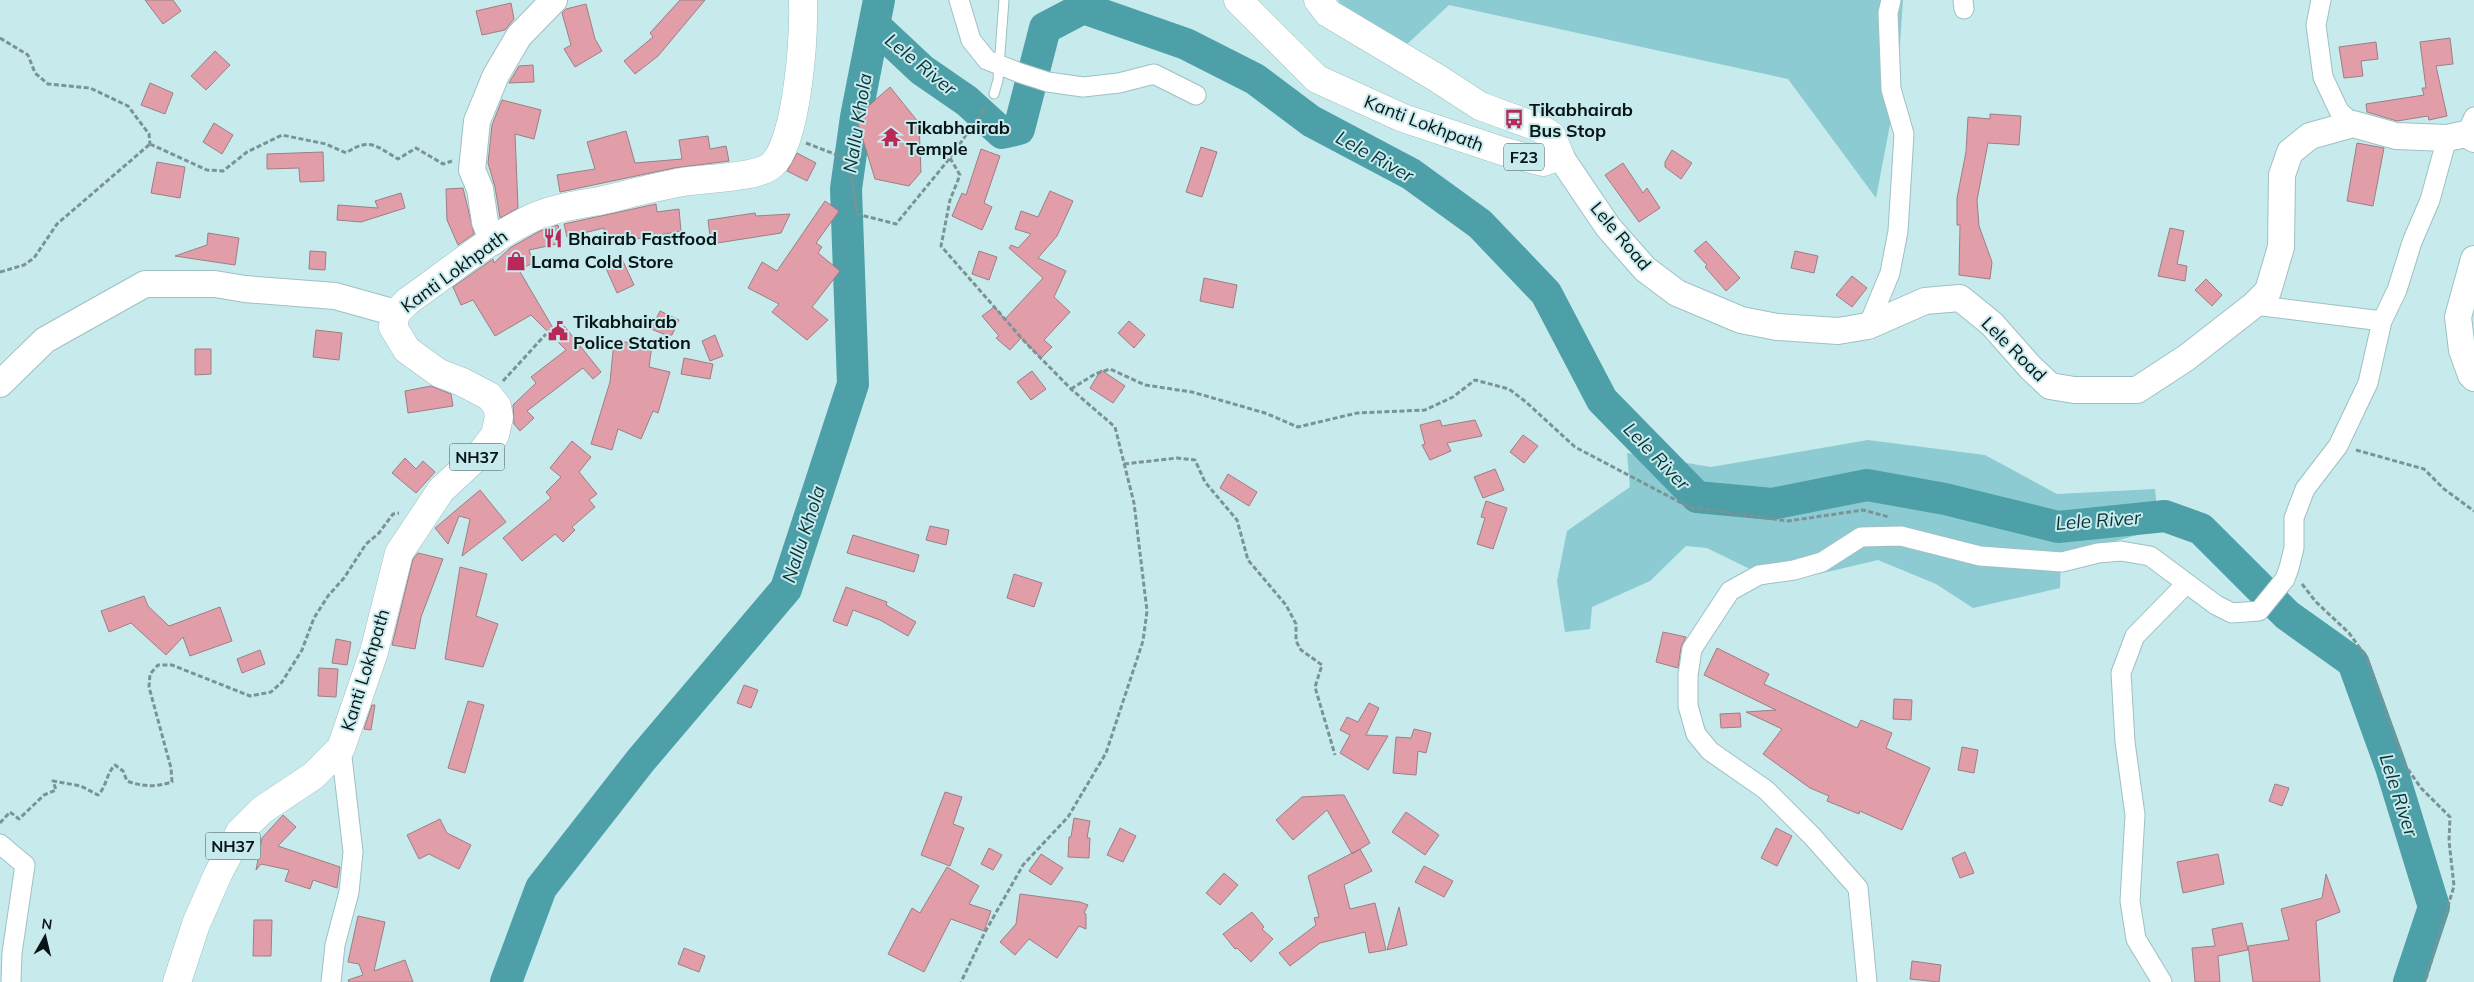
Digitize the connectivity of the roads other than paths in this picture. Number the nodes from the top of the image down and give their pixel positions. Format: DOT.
graph roads {
  1 [pos="554,0"];
  2 [pos="803,0"];
  3 [pos="959,0"];
  4 [pos="1004,0"];
  5 [pos="1238,0"];
  6 [pos="1318,0"];
  7 [pos="1891,0"];
  8 [pos="2321,0"];
  9 [pos="994,94"];
  10 [pos="1196,95"];
  11 [pos="2353,124"];
  12 [pos="2465,132"];
  13 [pos="1560,156"];
  14 [pos="493,242"];
  15 [pos="2474,259"];
  16 [pos="2254,305"];
  17 [pos="396,313"];
  18 [pos="2382,321"];
  19 [pos="1868,326"];
  20 [pos="2474,378"];
  21 [pos="0,384"];
  22 [pos="2187,583"];
  23 [pos="341,748"];
  24 [pos="0,844"];
  25 [pos="10,982"];
  26 [pos="177,982"];
  27 [pos="331,982"];
  28 [pos="1867,982"];
  29 [pos="2162,982"];
  1 -- 14 [label="street"];
  2 -- 14 [label="main road, Kanti Lokhpath"];
  3 -- 10 [label="street"];
  4 -- 9 [label="lane"];
  5 -- 13 [label="main road, Kanti Lokhpath / F23"];
  6 -- 13 [label="main road, Kanti Lokhpath / F23"];
  7 -- 19 [label="street"];
  8 -- 11 [label="street"];
  11 -- 12 [label="street"];
  11 -- 16 [label="street, Lele Road"];
  12 -- 18 [label="street"];
  13 -- 19 [label="street, Lele Road"];
  14 -- 17 [label="main road, Kanti Lokhpath"];
  15 -- 20 [label="street"];
  16 -- 18 [label="street"];
  16 -- 19 [label="street, Lele Road"];
  17 -- 21 [label="street"];
  17 -- 23 [label="main road, Kanti Lokhpath / NH37"];
  18 -- 22 [label="street"];
  22 -- 28 [label="street"];
  22 -- 29 [label="street"];
  23 -- 26 [label="main road, Kanti Lokhpath / NH37"];
  23 -- 27 [label="street"];
  24 -- 25 [label="street"];
}
